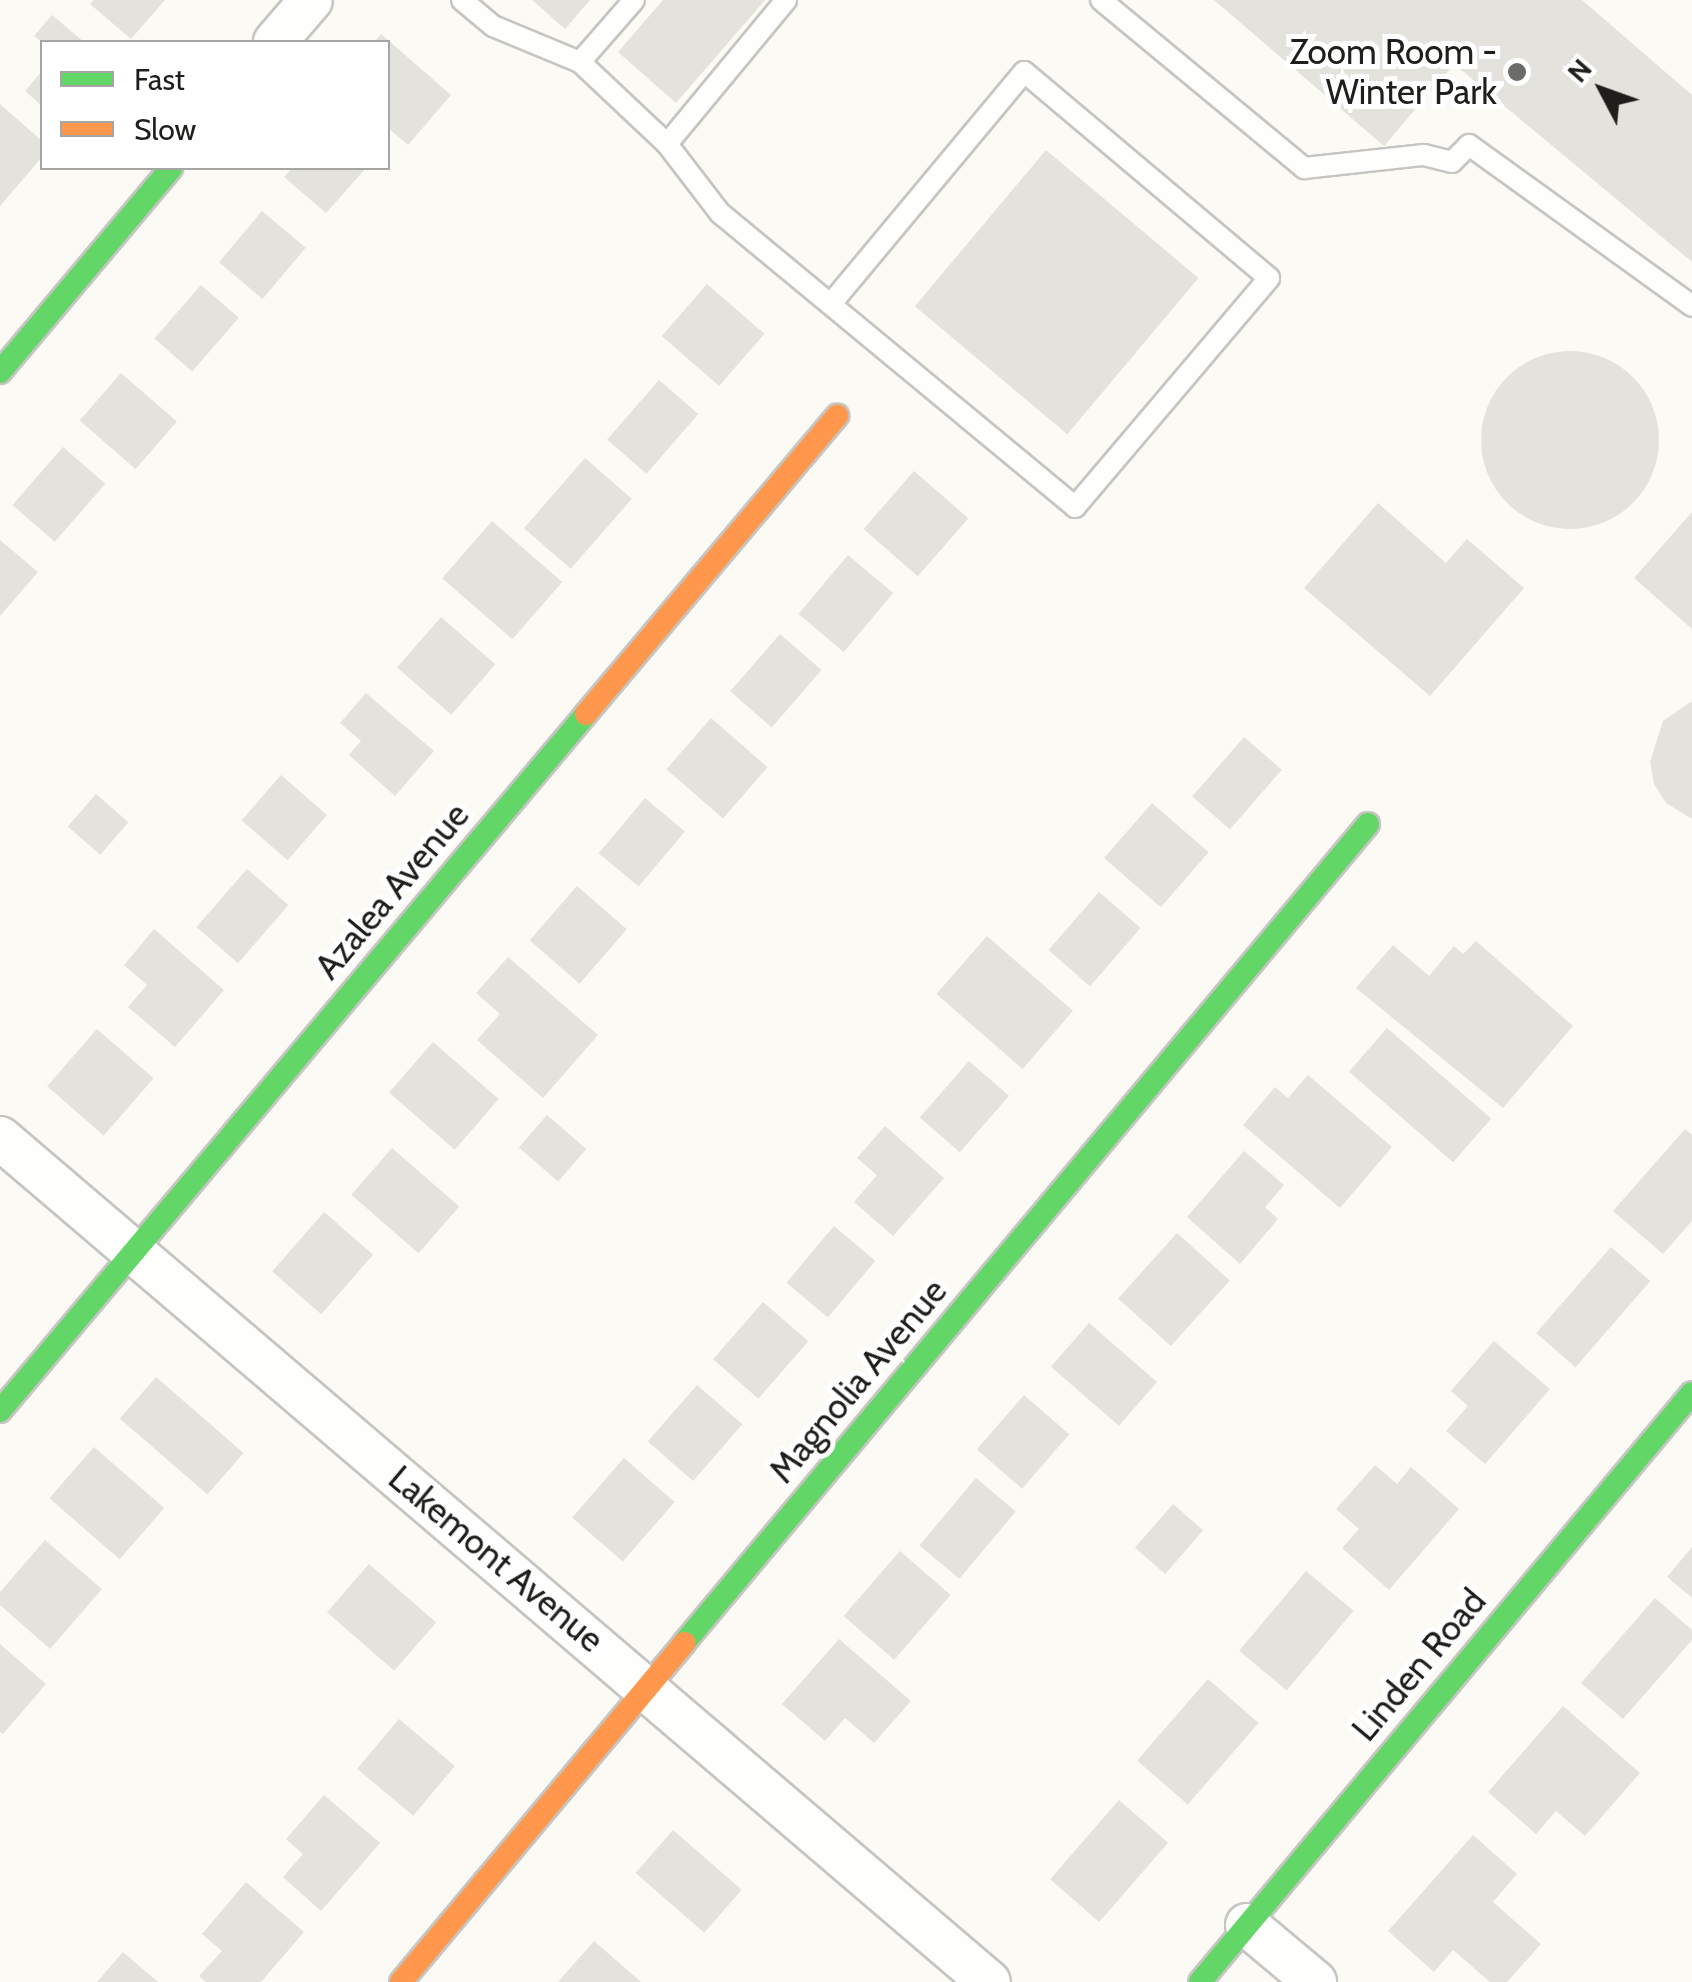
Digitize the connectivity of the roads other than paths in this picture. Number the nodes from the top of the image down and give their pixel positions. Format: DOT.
graph roads {
  1 [pos="311,0"];
  2 [pos="462,0"];
  3 [pos="634,0"];
  4 [pos="786,0"];
  5 [pos="1101,0"];
  6 [pos="277,40"];
  7 [pos="580,62"];
  8 [pos="667,144"];
  9 [pos="169,170"];
  10 [pos="832,304"];
  11 [pos="1692,306"];
  12 [pos="0,372"];
  13 [pos="837,416"];
  14 [pos="1368,824"];
  15 [pos="0,1138"];
  16 [pos="135,1252"];
  17 [pos="1692,1393"];
  18 [pos="0,1412"];
  19 [pos="648,1689"];
  20 [pos="1247,1925"];
  21 [pos="402,1982"];
  22 [pos="990,1982"];
  23 [pos="1200,1982"];
  24 [pos="1316,1982"];
  1 -- 6 [label="street"];
  2 -- 7 [label="lane"];
  3 -- 7 [label="lane"];
  4 -- 8 [label="lane"];
  5 -- 11 [label="lane"];
  7 -- 8 [label="lane"];
  8 -- 10 [label="lane"];
  9 -- 12 [label="street"];
  10 -- 10 [label="lane"];
  13 -- 16 [label="street, Azalea Avenue"];
  14 -- 19 [label="street, Magnolia Avenue"];
  15 -- 16 [label="street, Lakemont Avenue"];
  16 -- 18 [label="street, Azalea Avenue"];
  16 -- 19 [label="street, Lakemont Avenue"];
  17 -- 20 [label="street, Linden Road"];
  19 -- 21 [label="street, Magnolia Avenue"];
  19 -- 22 [label="street, Lakemont Avenue"];
  20 -- 23 [label="street, Linden Road"];
  20 -- 24 [label="street"];
}
